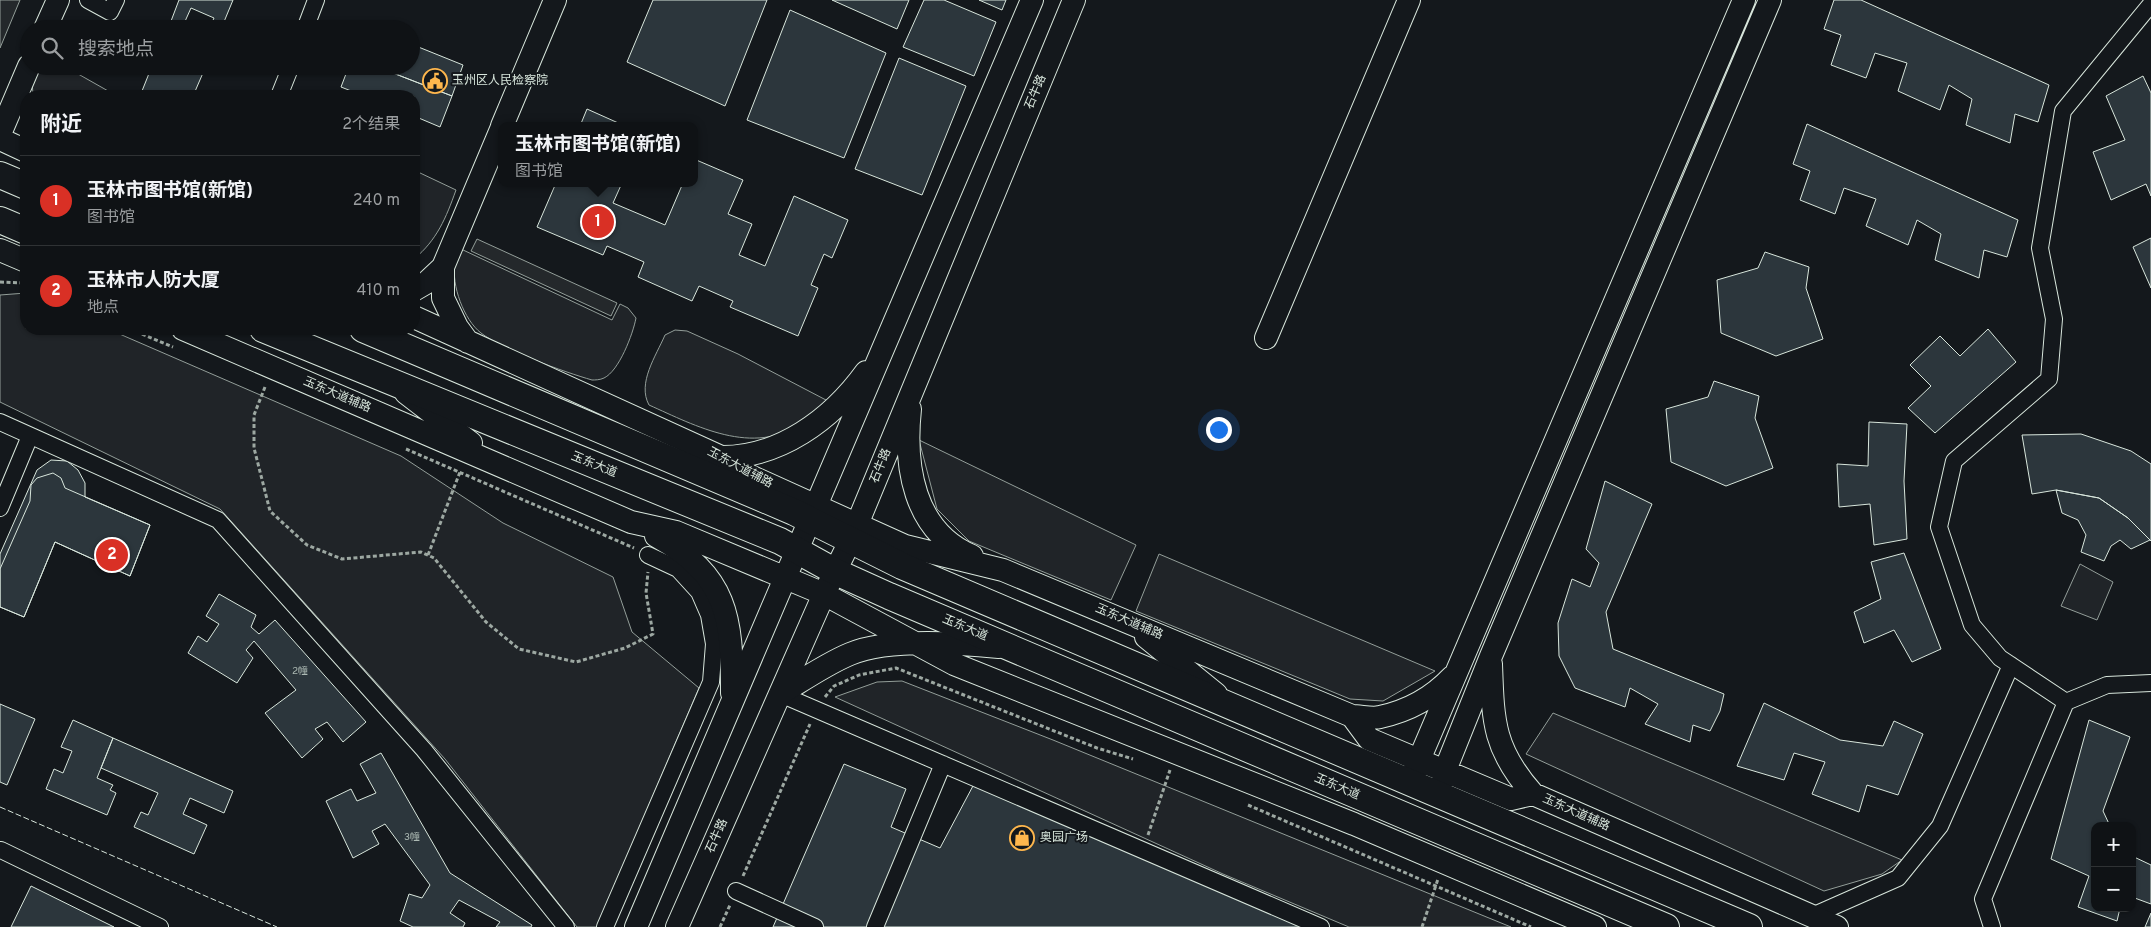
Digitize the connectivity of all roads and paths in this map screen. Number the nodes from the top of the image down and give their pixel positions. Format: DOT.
graph roads {
  1 [pos="58,0"];
  2 [pos="88,0"];
  3 [pos="116,0"];
  4 [pos="316,0"];
  5 [pos="556,0"];
  6 [pos="1032,0"];
  7 [pos="1074,0"];
  8 [pos="1409,0"];
  9 [pos="1744,0"];
  10 [pos="1770,0"];
  11 [pos="2151,4"];
  12 [pos="49,20"];
  13 [pos="308,20"];
  14 [pos="25,75"];
  15 [pos="287,75"];
  16 [pos="281,90"];
  17 [pos="504,122"];
  18 [pos="0,134"];
  19 [pos="498,136"];
  20 [pos="0,139"];
  21 [pos="20,148"];
  22 [pos="0,175"];
  23 [pos="20,183"];
  24 [pos="0,220"];
  25 [pos="20,228"];
  26 [pos="0,250"];
  27 [pos="20,258"];
  28 [pos="443,267"];
  29 [pos="0,282"];
  30 [pos="20,284"];
  31 [pos="420,286"];
  32 [pos="420,320"];
  33 [pos="197,335"];
  34 [pos="278,335"];
  35 [pos="377,335"];
  36 [pos="1266,338"];
  37 [pos="468,341"];
  38 [pos="885,347"];
  39 [pos="391,381"];
  40 [pos="912,388"];
  41 [pos="273,391"];
  42 [pos="516,394"];
  43 [pos="0,422"];
  44 [pos="30,436"];
  45 [pos="398,445"];
  46 [pos="636,445"];
  47 [pos="721,457"];
  48 [pos="460,472"];
  49 [pos="0,508"];
  50 [pos="814,513"];
  51 [pos="630,522"];
  52 [pos="854,532"];
  53 [pos="798,551"];
  54 [pos="428,555"];
  55 [pos="648,555"];
  56 [pos="1003,570"];
  57 [pos="836,572"];
  58 [pos="786,578"];
  59 [pos="824,594"];
  60 [pos="1026,619"];
  61 [pos="918,645"];
  62 [pos="1013,649"];
  63 [pos="1491,656"];
  64 [pos="2011,665"];
  65 [pos="1456,673"];
  66 [pos="2151,683"];
  67 [pos="780,694"];
  68 [pos="2066,702"];
  69 [pos="732,706"];
  70 [pos="1232,707"];
  71 [pos="817,709"];
  72 [pos="1352,716"];
  73 [pos="1143,762"];
  74 [pos="943,764"];
  75 [pos="1172,767"];
  76 [pos="1415,771"];
  77 [pos="1440,782"];
  78 [pos="1533,794"];
  79 [pos="1243,803"];
  80 [pos="0,850"];
  81 [pos="1143,850"];
  82 [pos="1444,862"];
  83 [pos="1435,888"];
  84 [pos="736,891"];
  85 [pos="1812,916"];
  86 [pos="160,927"];
  87 [pos="566,927"];
  88 [pos="604,927"];
  89 [pos="636,927"];
  90 [pos="677,927"];
  91 [pos="720,927"];
  92 [pos="815,927"];
  93 [pos="876,927"];
  94 [pos="1321,927"];
  95 [pos="1422,927"];
  96 [pos="1531,927"];
  97 [pos="1595,927"];
  98 [pos="1666,927"];
  99 [pos="1749,927"];
  100 [pos="1837,927"];
  101 [pos="1992,927"];
  1 -- 12 [label="street"];
  2 -- 3 [label="street"];
  4 -- 13 [label="street"];
  5 -- 17 [label="street"];
  6 -- 38 [label="street"];
  7 -- 40 [label="street, 石牛路"];
  8 -- 36 [label="street"];
  9 -- 65 [label="street"];
  10 -- 63 [label="street"];
  11 -- 64 [label="street"];
  14 -- 18 [label="street"];
  15 -- 16 [label="street"];
  19 -- 28 [label="street"];
  20 -- 21 [label="street"];
  22 -- 23 [label="main road"];
  24 -- 25 [label="main road"];
  26 -- 27 [label="street"];
  28 -- 31 [label="street"];
  28 -- 37 [label="street"];
  29 -- 30 [label="path"];
  32 -- 37 [label="street, 玉东大道辅路"];
  33 -- 51 [label="street, 玉东大道辅路"];
  34 -- 39 [label="main road, 玉东大道"];
  35 -- 42 [label="main road"];
  37 -- 42 [label="street"];
  37 -- 47 [label="street, 玉东大道辅路"];
  38 -- 47 [label="street"];
  38 -- 50 [label="street"];
  39 -- 51 [label="street"];
  39 -- 53 [label="main road, 玉东大道"];
  40 -- 52 [label="street, 石牛路"];
  40 -- 56 [label="street"];
  41 -- 54 [label="path"];
  42 -- 46 [label="main road"];
  43 -- 44 [label="street"];
  44 -- 49 [label="street"];
  44 -- 87 [label="street"];
  45 -- 48 [label="path"];
  46 -- 47 [label="street"];
  46 -- 50 [label="main road"];
  47 -- 50 [label="street, 玉东大道辅路"];
  48 -- 54 [label="path"];
  48 -- 55 [label="path"];
  50 -- 52 [label="main road"];
  50 -- 53 [label="street"];
  51 -- 58 [label="street, 玉东大道辅路"];
  51 -- 69 [label="street"];
  52 -- 56 [label="street, 玉东大道辅路"];
  52 -- 57 [label="street, 石牛路"];
  52 -- 60 [label="main road"];
  53 -- 57 [label="main road, 玉东大道"];
  53 -- 58 [label="street"];
  54 -- 55 [label="path"];
  55 -- 88 [label="street"];
  56 -- 70 [label="street"];
  56 -- 72 [label="street, 玉东大道辅路"];
  57 -- 59 [label="street, 石牛路"];
  57 -- 62 [label="main road, 玉东大道"];
  58 -- 59 [label="street, 玉东大道辅路"];
  58 -- 69 [label="street"];
  59 -- 61 [label="street, 玉东大道辅路"];
  59 -- 67 [label="street, 石牛路"];
  60 -- 62 [label="main road"];
  60 -- 70 [label="main road"];
  61 -- 62 [label="street"];
  61 -- 67 [label="street"];
  61 -- 75 [label="street, 玉东大道辅路"];
  62 -- 98 [label="main road, 玉东大道"];
  63 -- 77 [label="street"];
  63 -- 78 [label="street"];
  64 -- 68 [label="street"];
  64 -- 85 [label="street"];
  65 -- 72 [label="street"];
  65 -- 76 [label="street"];
  66 -- 68 [label="street"];
  67 -- 71 [label="street"];
  67 -- 90 [label="street, 石牛路"];
  68 -- 101 [label="street"];
  69 -- 89 [label="street"];
  70 -- 76 [label="main road"];
  71 -- 73 [label="path"];
  71 -- 74 [label="street"];
  71 -- 84 [label="path"];
  72 -- 76 [label="street"];
  74 -- 81 [label="street"];
  74 -- 93 [label="street"];
  75 -- 81 [label="path"];
  75 -- 82 [label="street, 玉东大道辅路"];
  76 -- 77 [label="main road"];
  77 -- 78 [label="street, 玉东大道辅路"];
  77 -- 99 [label="main road"];
  78 -- 85 [label="street, 玉东大道辅路"];
  79 -- 83 [label="path"];
  80 -- 86 [label="street"];
  81 -- 94 [label="street"];
  82 -- 83 [label="path"];
  82 -- 97 [label="street, 玉东大道辅路"];
  83 -- 95 [label="path"];
  83 -- 96 [label="path"];
  84 -- 91 [label="path"];
  84 -- 92 [label="street"];
  85 -- 100 [label="street, 玉东大道辅路"];
}
